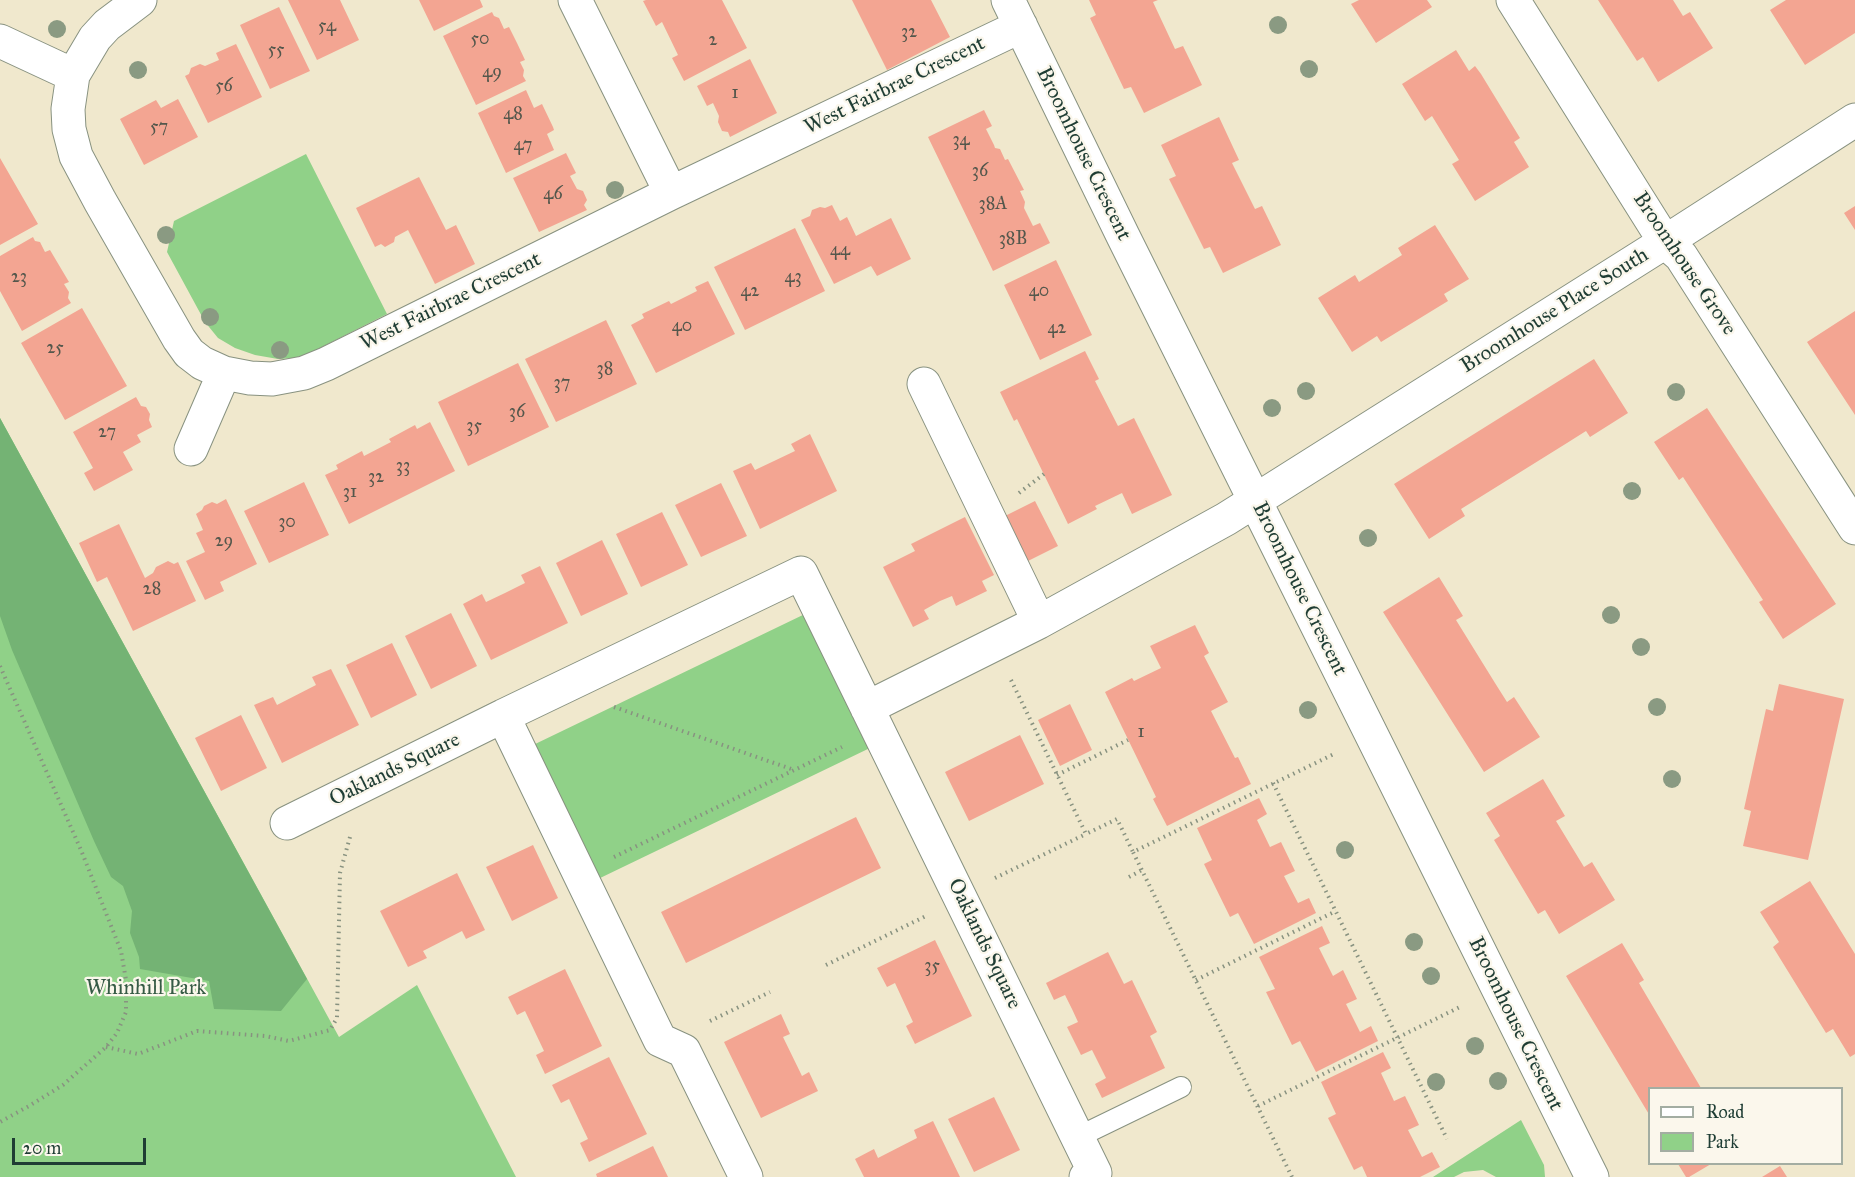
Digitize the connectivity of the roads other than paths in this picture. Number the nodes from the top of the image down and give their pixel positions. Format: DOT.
graph roads {
  1 [pos="140,0"];
  2 [pos="575,0"];
  3 [pos="1513,0"];
  4 [pos="1014,13"];
  5 [pos="0,40"];
  6 [pos="73,75"];
  7 [pos="1855,120"];
  8 [pos="671,193"];
  9 [pos="1665,242"];
  10 [pos="224,373"];
  11 [pos="924,384"];
  12 [pos="191,449"];
  13 [pos="1255,501"];
  14 [pos="1855,528"];
  15 [pos="1039,622"];
  16 [pos="503,716"];
  17 [pos="873,718"];
  18 [pos="287,823"];
  19 [pos="1181,1087"];
  20 [pos="1078,1137"];
  21 [pos="746,1177"];
  22 [pos="1086,1177"];
  23 [pos="1592,1177"];
  1 -- 6 [label="street, West Fairbrae Crescent"];
  2 -- 8 [label="street"];
  3 -- 9 [label="street, Broomhouse Grove"];
  4 -- 8 [label="street, West Fairbrae Crescent"];
  4 -- 13 [label="street, Broomhouse Crescent"];
  5 -- 6 [label="street"];
  6 -- 10 [label="street, West Fairbrae Crescent"];
  7 -- 9 [label="street, Broomhouse Place South"];
  8 -- 10 [label="street, West Fairbrae Crescent"];
  9 -- 13 [label="street, Broomhouse Place South"];
  9 -- 14 [label="street, Broomhouse Grove"];
  10 -- 12 [label="street"];
  11 -- 15 [label="street"];
  13 -- 15 [label="street"];
  13 -- 23 [label="street, Broomhouse Crescent"];
  15 -- 17 [label="street"];
  16 -- 17 [label="street, Oaklands Square"];
  16 -- 18 [label="street, Oaklands Square"];
  16 -- 21 [label="street"];
  17 -- 20 [label="street, Oaklands Square"];
  19 -- 20 [label="lane"];
  20 -- 22 [label="street, Oaklands Square"];
}
